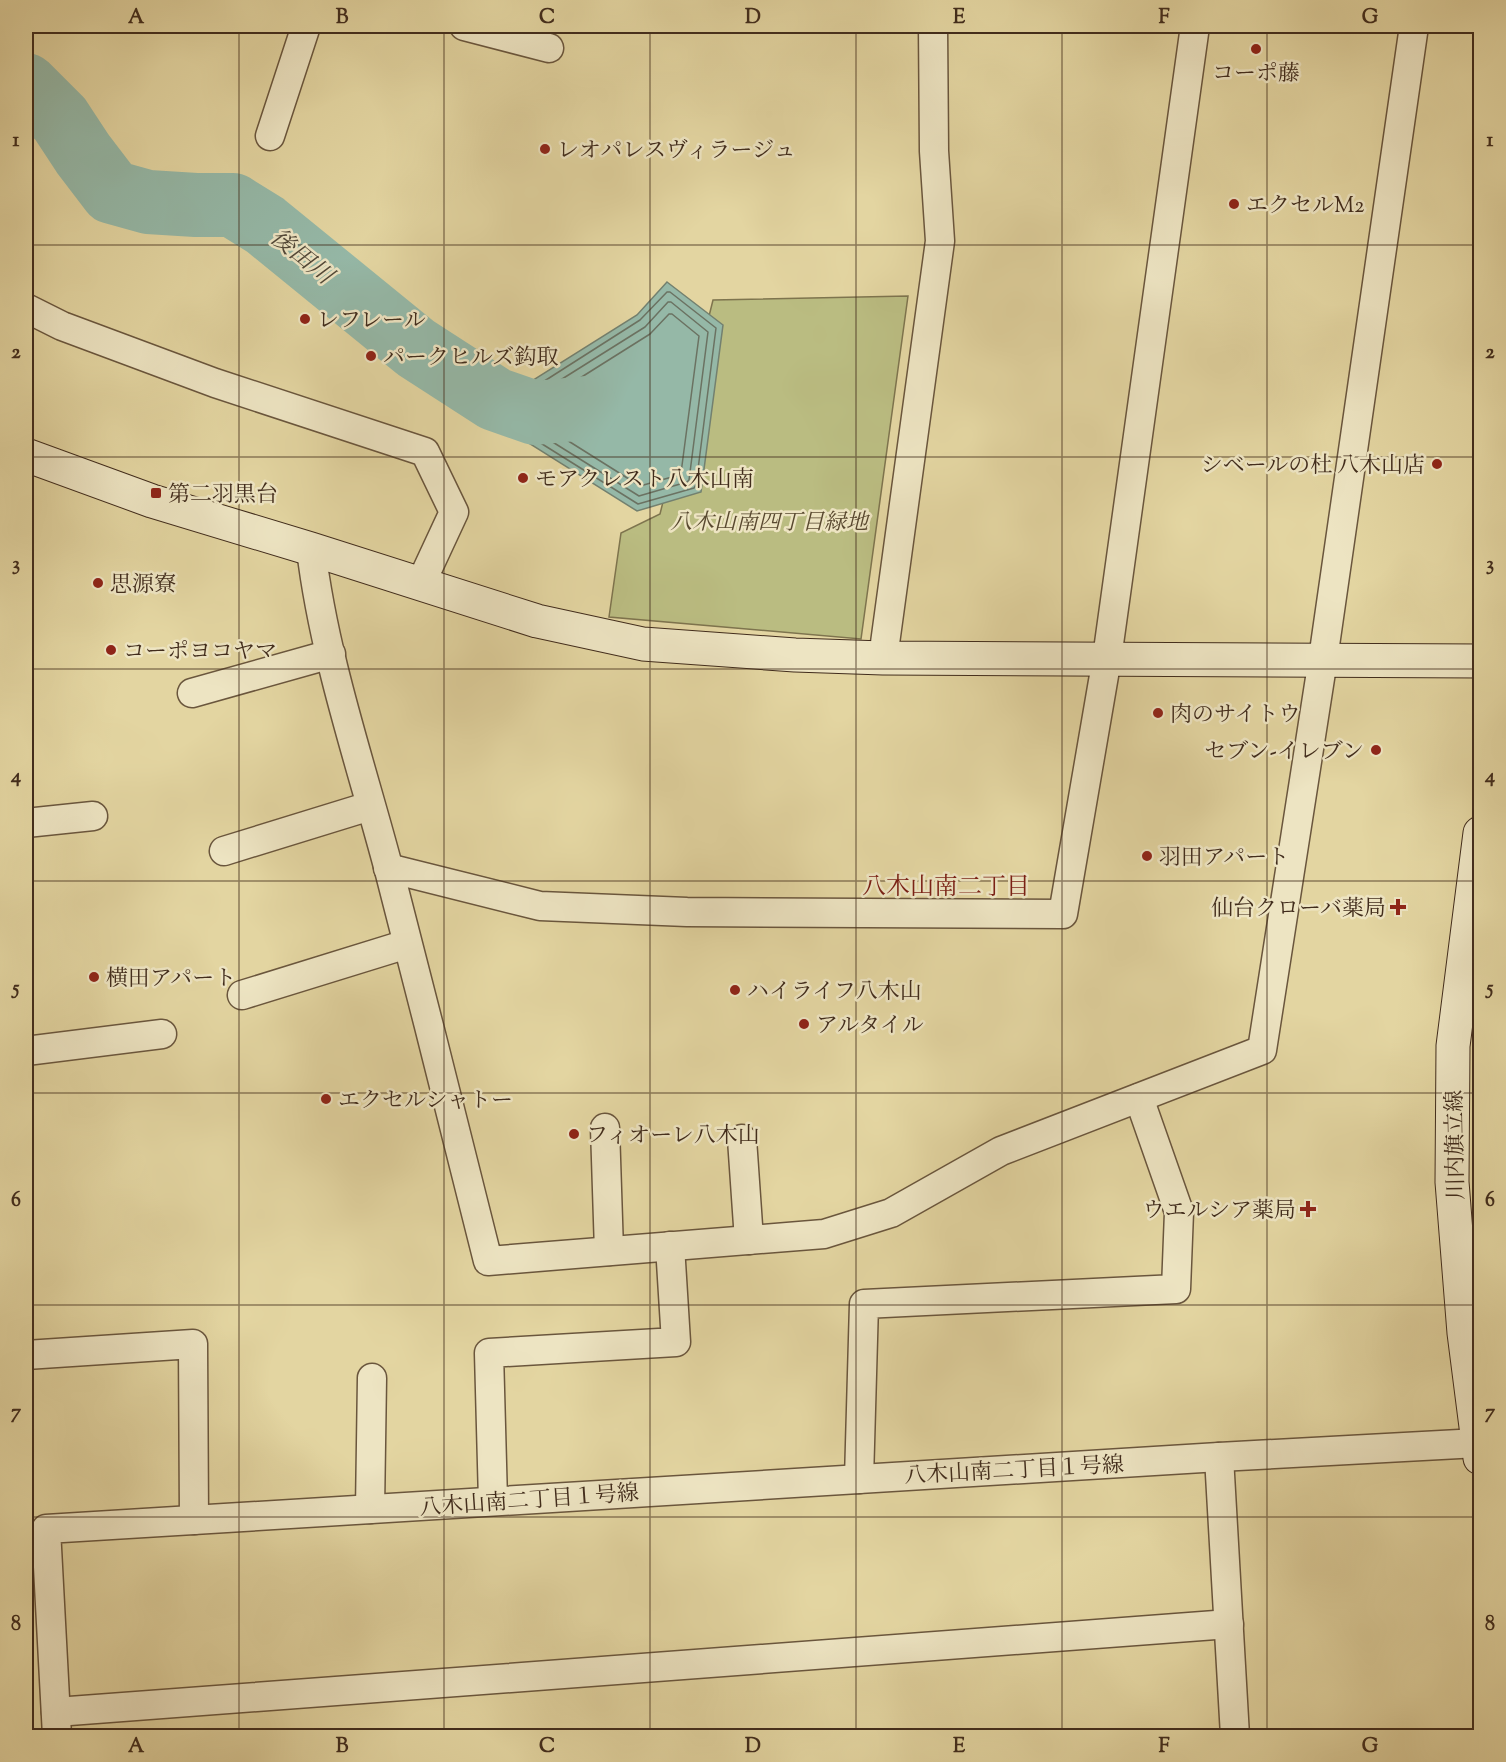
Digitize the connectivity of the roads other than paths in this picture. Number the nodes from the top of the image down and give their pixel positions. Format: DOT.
graph roads {
  1 [pos="306,26"];
  2 [pos="464,26"];
  3 [pos="933,26"];
  4 [pos="1195,26"];
  5 [pos="1414,26"];
  6 [pos="549,48"];
  7 [pos="270,135"];
  8 [pos="26,308"];
  9 [pos="26,455"];
  10 [pos="311,549"];
  11 [pos="421,583"];
  12 [pos="331,654"];
  13 [pos="883,658"];
  14 [pos="1107,658"];
  15 [pos="1323,659"];
  16 [pos="1480,661"];
  17 [pos="192,693"];
  18 [pos="370,806"];
  19 [pos="93,816"];
  20 [pos="26,823"];
  21 [pos="1480,833"];
  22 [pos="224,851"];
  23 [pos="388,868"];
  24 [pos="407,944"];
  25 [pos="242,995"];
  26 [pos="162,1034"];
  27 [pos="26,1050"];
  28 [pos="1139,1098"];
  29 [pos="605,1128"];
  30 [pos="742,1139"];
  31 [pos="749,1240"];
  32 [pos="670,1246"];
  33 [pos="609,1251"];
  34 [pos="26,1355"];
  35 [pos="372,1378"];
  36 [pos="1479,1450"];
  37 [pos="1219,1457"];
  38 [pos="859,1479"];
  39 [pos="493,1501"];
  40 [pos="370,1509"];
  41 [pos="194,1520"];
  42 [pos="1229,1624"];
  43 [pos="57,1724"];
  44 [pos="1235,1737"];
  1 -- 7 [label="street"];
  2 -- 6 [label="street"];
  3 -- 13 [label="street"];
  4 -- 14 [label="street"];
  5 -- 15 [label="street"];
  8 -- 11 [label="street"];
  9 -- 10 [label="street"];
  10 -- 11 [label="street"];
  10 -- 12 [label="street"];
  11 -- 13 [label="street"];
  12 -- 17 [label="street"];
  12 -- 18 [label="street"];
  13 -- 14 [label="street"];
  14 -- 15 [label="street"];
  14 -- 23 [label="street"];
  15 -- 16 [label="street"];
  15 -- 28 [label="street"];
  18 -- 22 [label="street"];
  18 -- 23 [label="street"];
  19 -- 20 [label="street"];
  21 -- 36 [label="street, 川内旗立線"];
  23 -- 24 [label="street"];
  24 -- 25 [label="street"];
  24 -- 33 [label="street"];
  26 -- 27 [label="street"];
  28 -- 31 [label="street"];
  28 -- 38 [label="street"];
  29 -- 33 [label="street"];
  30 -- 31 [label="street"];
  31 -- 32 [label="street"];
  32 -- 33 [label="street"];
  32 -- 39 [label="street"];
  34 -- 41 [label="street"];
  35 -- 40 [label="street"];
  36 -- 37 [label="street, 八木山南二丁目１号線"];
  37 -- 38 [label="street, 八木山南二丁目１号線"];
  37 -- 42 [label="street"];
  38 -- 39 [label="street, 八木山南二丁目１号線"];
  39 -- 40 [label="street, 八木山南二丁目１号線"];
  40 -- 41 [label="street, 八木山南二丁目１号線"];
  41 -- 43 [label="street, 八木山南二丁目１号線"];
  42 -- 43 [label="street"];
  42 -- 44 [label="street"];
}
